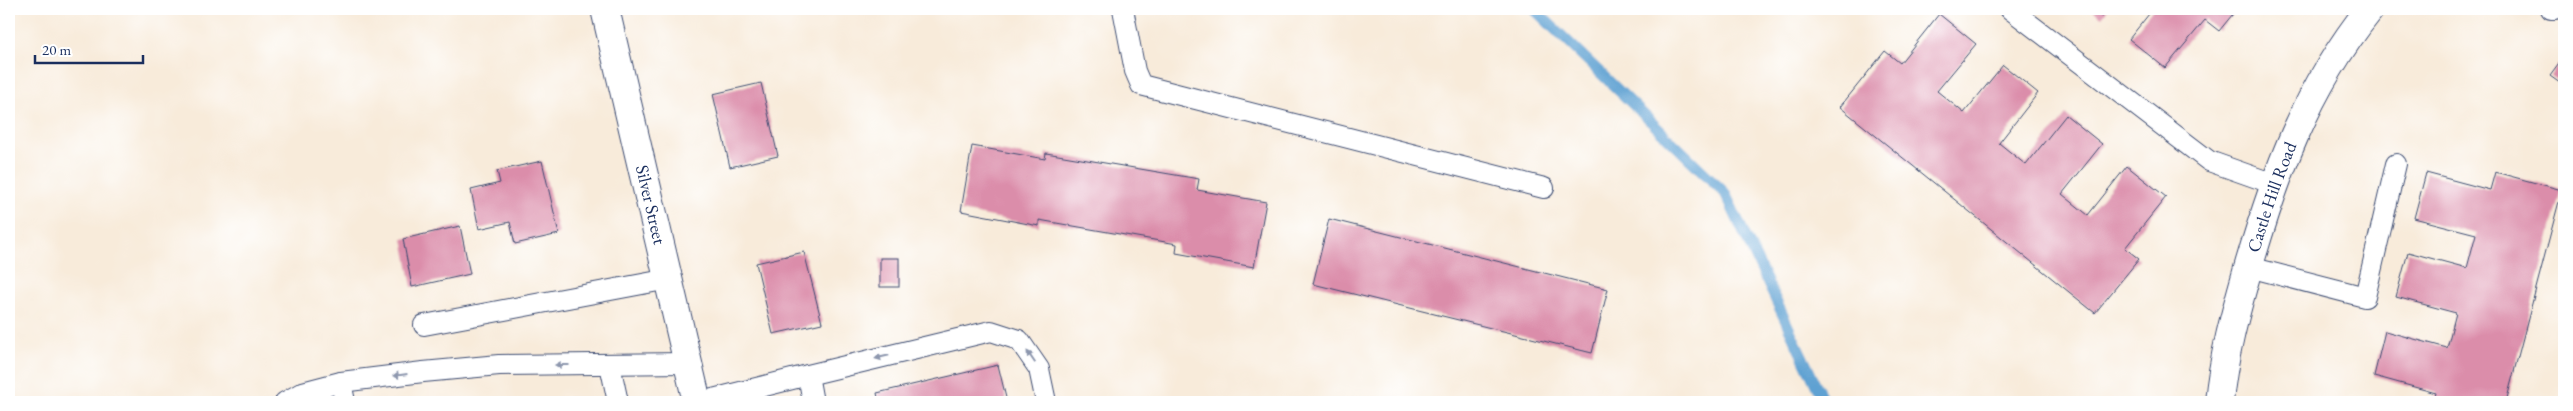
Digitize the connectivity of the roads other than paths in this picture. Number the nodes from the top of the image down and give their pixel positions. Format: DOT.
graph roads {
  1 [pos="605,9"];
  2 [pos="1123,9"];
  3 [pos="2010,9"];
  4 [pos="2370,9"];
  5 [pos="2396,164"];
  6 [pos="2274,184"];
  7 [pos="1544,188"];
  8 [pos="2249,267"];
  9 [pos="669,279"];
  10 [pos="424,325"];
  11 [pos="688,363"];
  12 [pos="610,365"];
  13 [pos="808,375"];
  14 [pos="341,382"];
  15 [pos="287,402"];
  16 [pos="345,402"];
  17 [pos="618,402"];
  18 [pos="699,402"];
  19 [pos="813,402"];
  20 [pos="1046,402"];
  21 [pos="2219,402"];
  1 -- 9 [label="street, Silver Street"];
  2 -- 7 [label="lane"];
  3 -- 6 [label="lane"];
  4 -- 6 [label="street, Castle Hill Road"];
  5 -- 8 [label="lane"];
  6 -- 8 [label="street, Castle Hill Road"];
  8 -- 21 [label="street, Castle Hill Road"];
  9 -- 10 [label="lane"];
  9 -- 11 [label="street, Silver Street"];
  11 -- 12 [label="lane"];
  11 -- 18 [label="street, Silver Street"];
  12 -- 14 [label="lane, one-way"];
  12 -- 17 [label="lane"];
  13 -- 18 [label="lane"];
  13 -- 19 [label="lane"];
  20 -- 13 [label="lane, one-way"];
  14 -- 15 [label="lane"];
  14 -- 16 [label="lane"];
}
